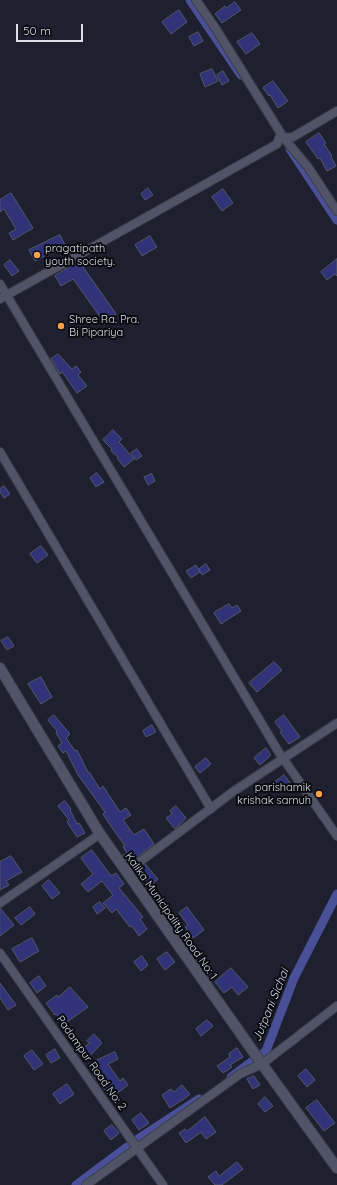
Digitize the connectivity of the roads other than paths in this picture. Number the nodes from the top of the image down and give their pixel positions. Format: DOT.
graph roads {
  1 [pos="196,0"];
  2 [pos="337,111"];
  3 [pos="282,138"];
  4 [pos="337,212"];
  5 [pos="0,284"];
  6 [pos="3,297"];
  7 [pos="0,452"];
  8 [pos="0,668"];
  9 [pos="337,723"];
  10 [pos="283,758"];
  11 [pos="211,809"];
  12 [pos="100,834"];
  13 [pos="337,836"];
  14 [pos="126,872"];
  15 [pos="0,902"];
  16 [pos="0,953"];
  17 [pos="337,1006"];
  18 [pos="262,1064"];
  19 [pos="137,1148"];
  20 [pos="337,1168"];
  21 [pos="86,1185"];
  22 [pos="163,1185"];
  1 -- 3 [label="street"];
  2 -- 3 [label="street"];
  3 -- 4 [label="street"];
  3 -- 6 [label="street"];
  5 -- 6 [label="street"];
  6 -- 10 [label="street"];
  7 -- 11 [label="street"];
  8 -- 12 [label="street, Kalika Municipality Road No: 1"];
  9 -- 10 [label="street"];
  10 -- 11 [label="street"];
  10 -- 13 [label="street"];
  11 -- 14 [label="street"];
  12 -- 14 [label="street, Kalika Municipality Road No: 1"];
  12 -- 15 [label="street"];
  14 -- 18 [label="street, Kalika Municipality Road No: 1"];
  16 -- 19 [label="street, Padampur Road No: 2"];
  17 -- 18 [label="street"];
  18 -- 19 [label="street"];
  18 -- 20 [label="street, Kalika Municipality Road No: 1"];
  19 -- 21 [label="street"];
  19 -- 22 [label="street, Padampur Road No: 2"];
}
